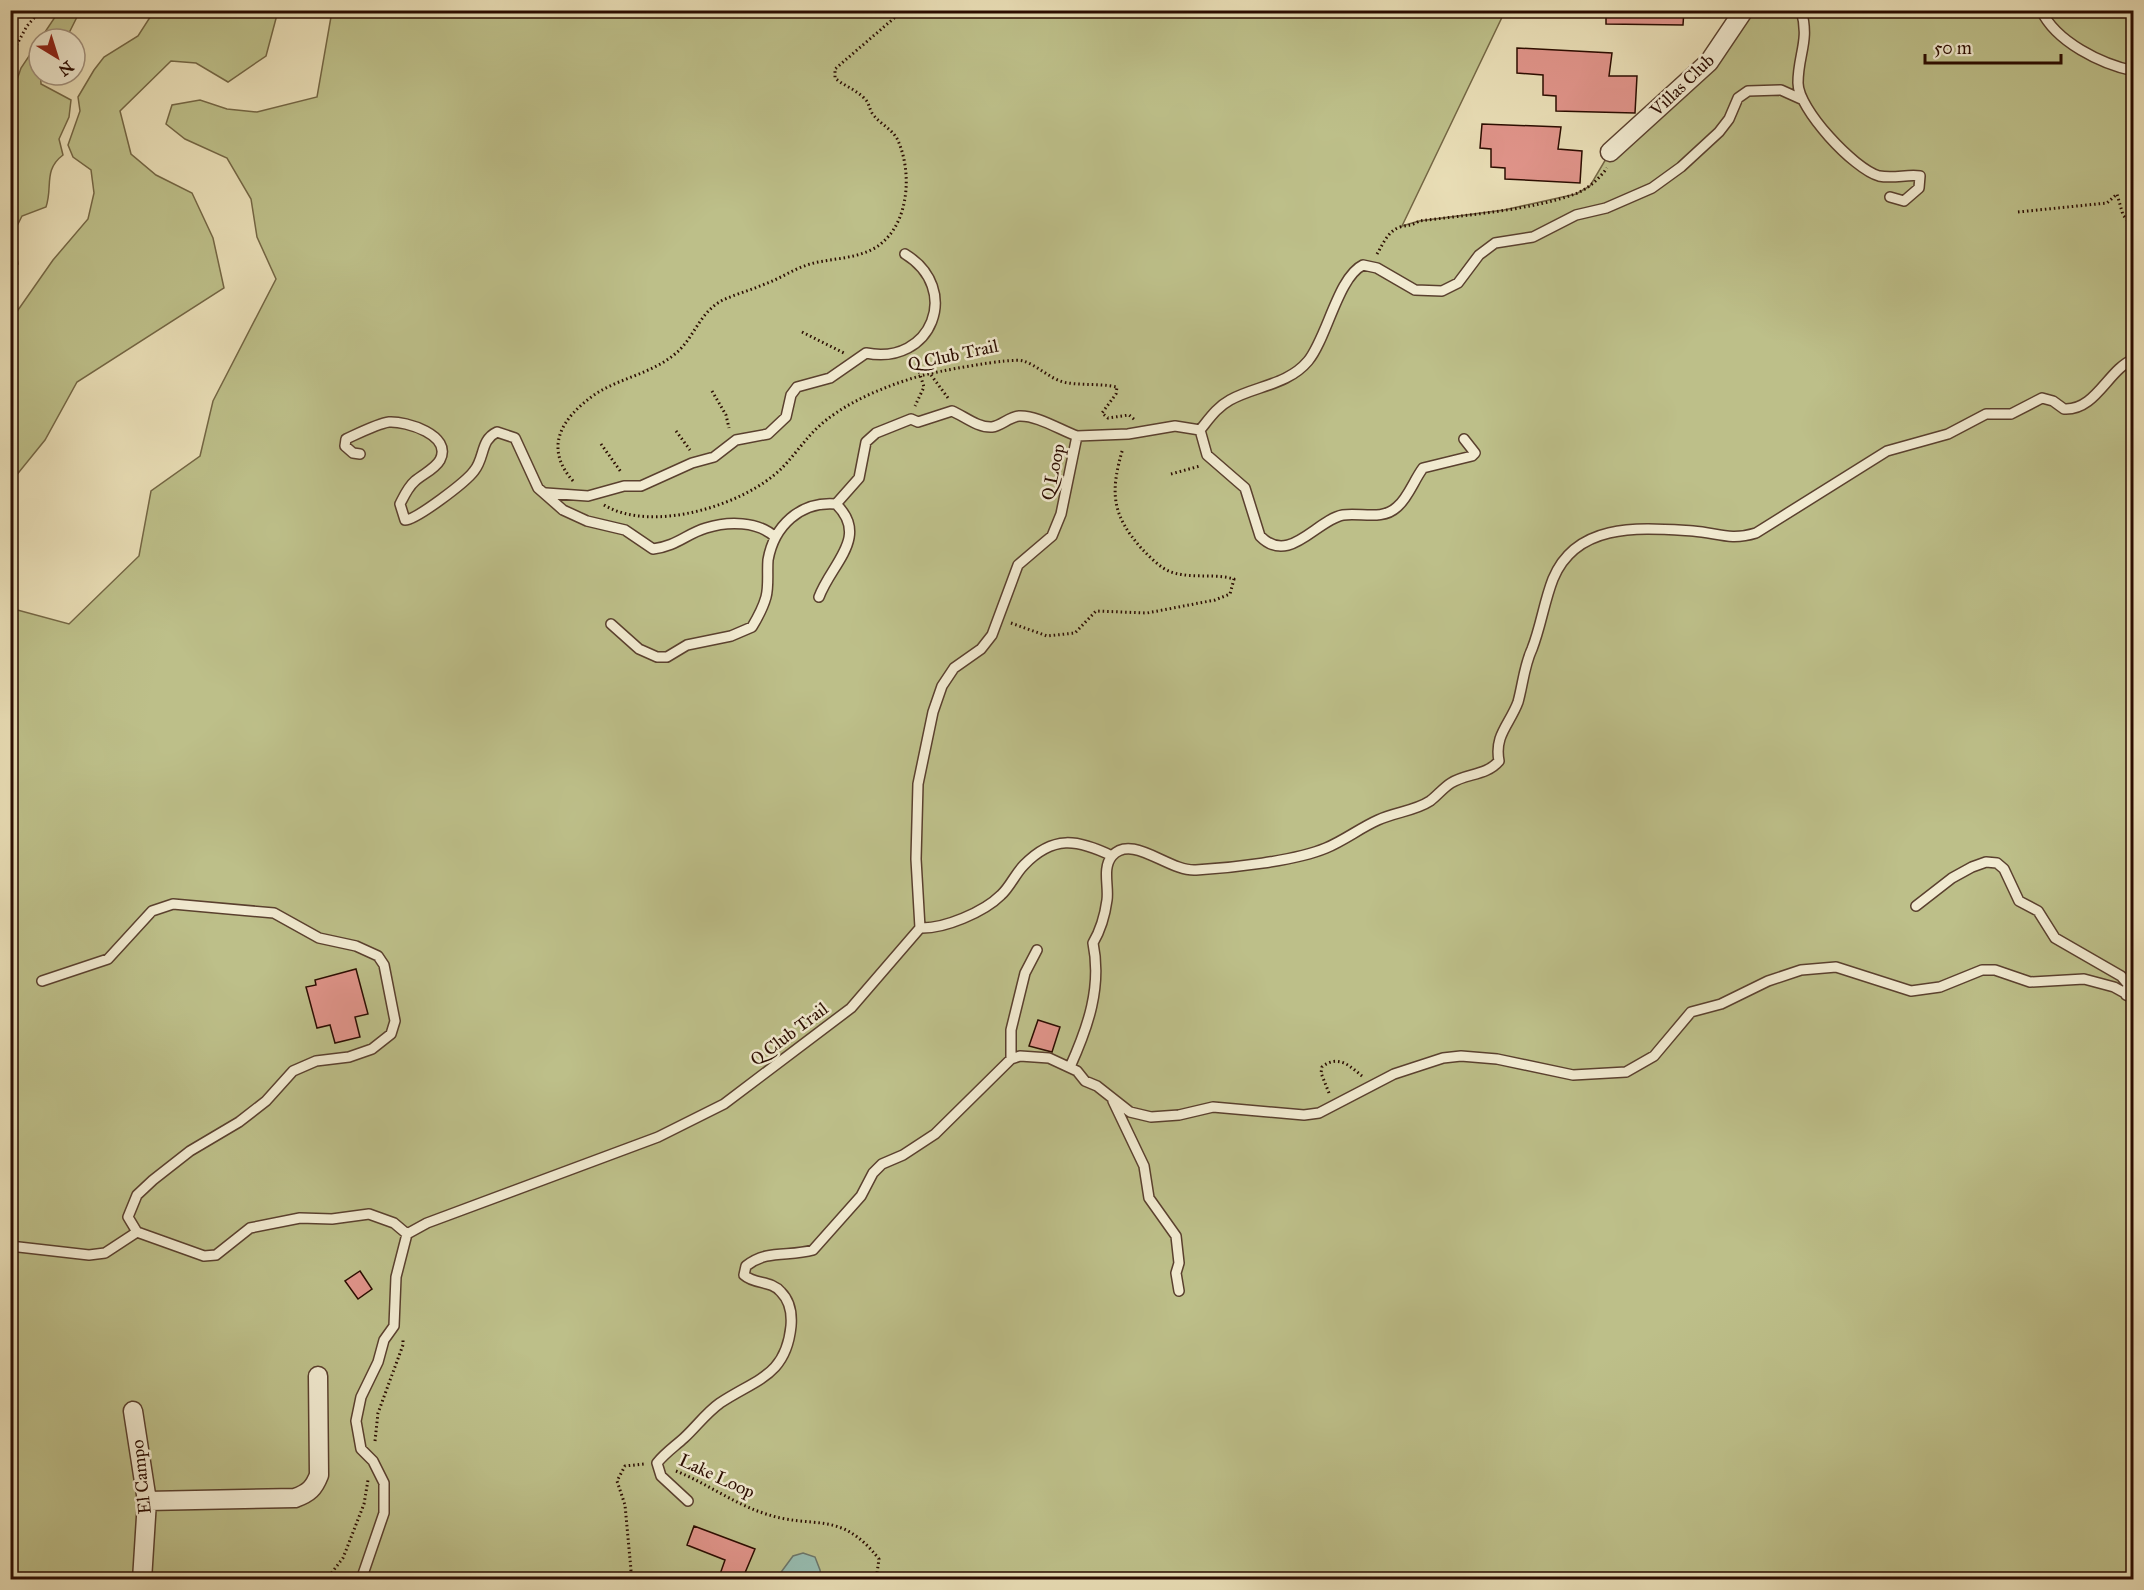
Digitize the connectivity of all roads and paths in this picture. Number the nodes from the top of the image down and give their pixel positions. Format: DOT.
graph roads {
  1 [pos="41,10"];
  2 [pos="910,10"];
  3 [pos="1744,10"];
  4 [pos="1801,10"];
  5 [pos="2041,10"];
  6 [pos="10,57"];
  7 [pos="2133,71"];
  8 [pos="1801,99"];
  9 [pos="1610,152"];
  10 [pos="1890,197"];
  11 [pos="2018,212"];
  12 [pos="2133,228"];
  13 [pos="2133,236"];
  14 [pos="905,254"];
  15 [pos="1369,265"];
  16 [pos="2133,325"];
  17 [pos="802,332"];
  18 [pos="910,348"];
  19 [pos="856,359"];
  20 [pos="2133,359"];
  21 [pos="931,375"];
  22 [pos="921,376"];
  23 [pos="712,392"];
  24 [pos="960,414"];
  25 [pos="911,419"];
  26 [pos="1200,430"];
  27 [pos="676,431"];
  28 [pos="1128,434"];
  29 [pos="1077,436"];
  30 [pos="736,440"];
  31 [pos="1464,440"];
  32 [pos="601,444"];
  33 [pos="360,454"];
  34 [pos="698,461"];
  35 [pos="1220,468"];
  36 [pos="1171,474"];
  37 [pos="624,486"];
  38 [pos="546,493"];
  39 [pos="588,496"];
  40 [pos="836,504"];
  41 [pos="774,537"];
  42 [pos="819,597"];
  43 [pos="611,624"];
  44 [pos="992,635"];
  45 [pos="1112,856"];
  46 [pos="1916,906"];
  47 [pos="920,928"];
  48 [pos="1037,950"];
  49 [pos="42,981"];
  50 [pos="2114,987"];
  51 [pos="2133,998"];
  52 [pos="1011,1059"];
  53 [pos="1070,1067"];
  54 [pos="1384,1078"];
  55 [pos="1112,1099"];
  56 [pos="1334,1106"];
  57 [pos="138,1232"];
  58 [pos="407,1234"];
  59 [pos="10,1246"];
  60 [pos="1179,1291"];
  61 [pos="318,1376"];
  62 [pos="133,1411"];
  63 [pos="657,1463"];
  64 [pos="147,1501"];
  65 [pos="688,1501"];
  66 [pos="142,1580"];
  67 [pos="361,1580"];
  68 [pos="629,1580"];
  69 [pos="876,1580"];
  1 -- 6 [label="path"];
  2 -- 39 [label="path, Q Club Trail"];
  3 -- 9 [label="street, Villas Club"];
  4 -- 8 [label="lane"];
  5 -- 7 [label="lane"];
  8 -- 10 [label="lane"];
  8 -- 15 [label="lane"];
  9 -- 15 [label="path"];
  11 -- 12 [label="path"];
  13 -- 16 [label="path"];
  14 -- 18 [label="lane"];
  15 -- 26 [label="lane"];
  17 -- 19 [label="path"];
  18 -- 19 [label="lane"];
  18 -- 22 [label="path"];
  19 -- 30 [label="lane"];
  20 -- 45 [label="lane"];
  21 -- 22 [label="path, Q Club Trail"];
  21 -- 24 [label="path"];
  21 -- 28 [label="path, Q Club Trail"];
  22 -- 25 [label="path"];
  22 -- 39 [label="path, Q Club Trail"];
  23 -- 30 [label="path"];
  24 -- 25 [label="lane"];
  24 -- 29 [label="lane, Q Loop"];
  25 -- 40 [label="lane"];
  26 -- 28 [label="lane"];
  26 -- 35 [label="lane"];
  27 -- 34 [label="path"];
  28 -- 29 [label="lane"];
  28 -- 44 [label="path"];
  29 -- 44 [label="lane, Q Loop"];
  30 -- 34 [label="lane"];
  31 -- 35 [label="lane"];
  32 -- 37 [label="path"];
  33 -- 38 [label="lane"];
  34 -- 37 [label="lane"];
  35 -- 36 [label="path"];
  37 -- 39 [label="lane"];
  38 -- 39 [label="lane"];
  38 -- 41 [label="lane"];
  40 -- 41 [label="lane"];
  40 -- 42 [label="lane"];
  41 -- 43 [label="lane"];
  44 -- 47 [label="lane, Q Loop"];
  45 -- 47 [label="lane"];
  45 -- 53 [label="lane"];
  46 -- 50 [label="lane"];
  47 -- 58 [label="lane, Q Club Trail"];
  48 -- 52 [label="lane"];
  49 -- 57 [label="lane"];
  50 -- 51 [label="lane"];
  50 -- 54 [label="lane"];
  52 -- 53 [label="lane"];
  52 -- 63 [label="lane"];
  53 -- 55 [label="lane"];
  54 -- 56 [label="lane"];
  54 -- 56 [label="path"];
  55 -- 56 [label="lane"];
  55 -- 60 [label="lane"];
  57 -- 58 [label="lane"];
  57 -- 59 [label="lane"];
  58 -- 67 [label="lane"];
  61 -- 64 [label="street"];
  62 -- 64 [label="street, El Campo"];
  63 -- 65 [label="lane"];
  63 -- 68 [label="path, Lake Loop"];
  63 -- 69 [label="path, Lake Loop"];
  64 -- 66 [label="street, El Campo"];
}
